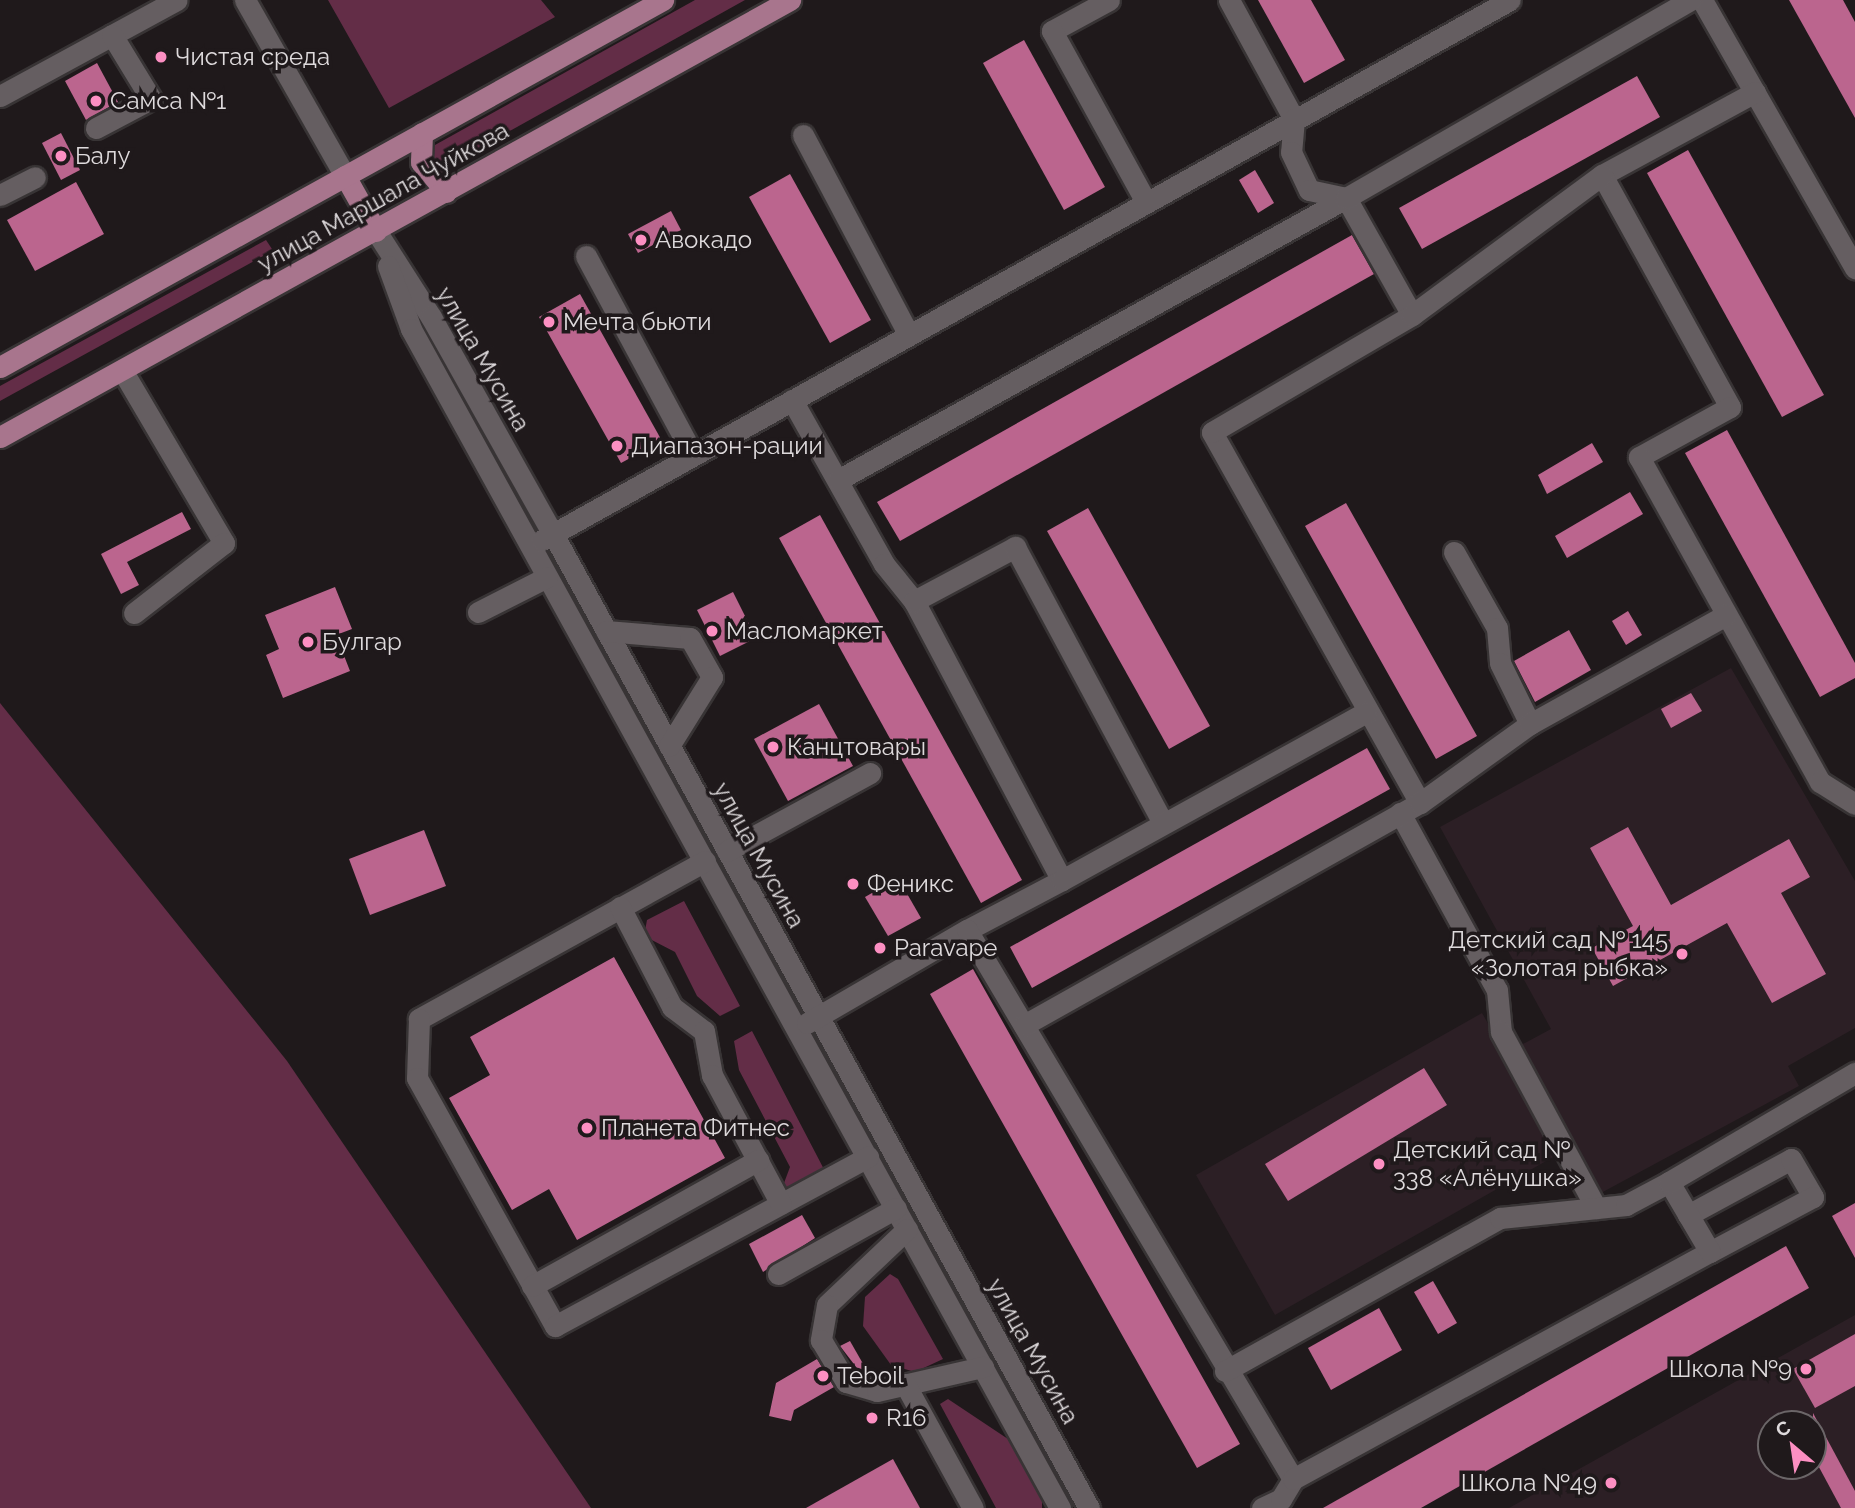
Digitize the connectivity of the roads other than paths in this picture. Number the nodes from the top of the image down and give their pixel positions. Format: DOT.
graph roads {
  1 [pos="177,0"];
  2 [pos="245,0"];
  3 [pos="663,0"];
  4 [pos="790,0"];
  5 [pos="1109,0"];
  6 [pos="1229,0"];
  7 [pos="1510,0"];
  8 [pos="1691,0"];
  9 [pos="1702,0"];
  10 [pos="113,35"];
  11 [pos="1755,92"];
  12 [pos="0,96"];
  13 [pos="1294,119"];
  14 [pos="96,128"];
  15 [pos="422,134"];
  16 [pos="803,135"];
  17 [pos="1602,175"];
  18 [pos="345,176"];
  19 [pos="35,177"];
  20 [pos="446,192"];
  21 [pos="0,195"];
  22 [pos="1346,198"];
  23 [pos="1146,202"];
  24 [pos="376,231"];
  25 [pos="586,256"];
  26 [pos="1855,268"];
  27 [pos="1412,316"];
  28 [pos="909,335"];
  29 [pos="0,368"];
  30 [pos="122,370"];
  31 [pos="792,400"];
  32 [pos="0,437"];
  33 [pos="693,456"];
  34 [pos="838,480"];
  35 [pos="553,534"];
  36 [pos="531,546"];
  37 [pos="1454,552"];
  38 [pos="547,577"];
  39 [pos="914,601"];
  40 [pos="478,612"];
  41 [pos="134,613"];
  42 [pos="1726,615"];
  43 [pos="606,631"];
  44 [pos="1366,712"];
  45 [pos="1530,724"];
  46 [pos="669,746"];
  47 [pos="870,773"];
  48 [pos="1420,803"];
  49 [pos="1855,804"];
  50 [pos="1401,813"];
  51 [pos="1163,823"];
  52 [pos="727,850"];
  53 [pos="705,861"];
  54 [pos="1062,880"];
  55 [pos="620,907"];
  56 [pos="967,930"];
  57 [pos="819,1017"];
  58 [pos="1024,1026"];
  59 [pos="797,1029"];
  60 [pos="1855,1073"];
  61 [pos="868,1157"];
  62 [pos="758,1160"];
  63 [pos="1669,1182"];
  64 [pos="781,1204"];
  65 [pos="896,1208"];
  66 [pos="1596,1208"];
  67 [pos="1688,1215"];
  68 [pos="907,1229"];
  69 [pos="1710,1252"];
  70 [pos="778,1274"];
  71 [pos="532,1286"];
  72 [pos="983,1367"];
  73 [pos="1224,1371"];
  74 [pos="905,1384"];
  75 [pos="1293,1479"];
  76 [pos="1276,1505"];
  77 [pos="973,1508"];
  78 [pos="1060,1508"];
  79 [pos="1089,1508"];
  1 -- 10 [label="street"];
  2 -- 18 [label="street, улица Мусина"];
  3 -- 15 [label="main road, улица Маршала Чуйкова"];
  4 -- 20 [label="main road, улица Маршала Чуйкова"];
  5 -- 23 [label="street"];
  6 -- 13 [label="street"];
  7 -- 13 [label="street"];
  8 -- 22 [label="street"];
  9 -- 11 [label="street"];
  10 -- 12 [label="street"];
  10 -- 14 [label="street"];
  11 -- 17 [label="street"];
  11 -- 26 [label="street"];
  13 -- 22 [label="street"];
  13 -- 23 [label="street"];
  15 -- 18 [label="main road, улица Маршала Чуйкова"];
  15 -- 20 [label="main road"];
  16 -- 28 [label="street"];
  17 -- 27 [label="street"];
  17 -- 42 [label="street"];
  18 -- 24 [label="main road, улица Мусина"];
  18 -- 29 [label="main road, улица Маршала Чуйкова"];
  19 -- 21 [label="street"];
  20 -- 24 [label="main road, улица Маршала Чуйкова"];
  22 -- 27 [label="street"];
  22 -- 34 [label="street"];
  23 -- 28 [label="street"];
  24 -- 30 [label="main road, улица Маршала Чуйкова"];
  24 -- 35 [label="street, улица Мусина"];
  24 -- 36 [label="street, улица Мусина"];
  25 -- 33 [label="street"];
  27 -- 44 [label="street"];
  28 -- 31 [label="street"];
  30 -- 32 [label="main road, улица Маршала Чуйкова"];
  30 -- 41 [label="street"];
  31 -- 33 [label="street"];
  31 -- 34 [label="street"];
  33 -- 35 [label="street"];
  34 -- 39 [label="street"];
  35 -- 36 [label="street"];
  35 -- 43 [label="street, улица Мусина"];
  36 -- 38 [label="street, улица Мусина"];
  37 -- 45 [label="street"];
  38 -- 40 [label="street"];
  38 -- 53 [label="street, улица Мусина"];
  39 -- 51 [label="street"];
  39 -- 54 [label="street"];
  42 -- 45 [label="street"];
  42 -- 49 [label="street"];
  43 -- 46 [label="street, улица Мусина"];
  43 -- 46 [label="street"];
  44 -- 48 [label="street"];
  44 -- 51 [label="street"];
  45 -- 48 [label="street"];
  46 -- 52 [label="street, улица Мусина"];
  47 -- 52 [label="street"];
  48 -- 50 [label="street"];
  50 -- 58 [label="street"];
  50 -- 66 [label="street"];
  51 -- 54 [label="street"];
  52 -- 57 [label="street, улица Мусина"];
  53 -- 55 [label="street"];
  53 -- 59 [label="street, улица Мусина"];
  54 -- 56 [label="street"];
  55 -- 62 [label="street"];
  55 -- 71 [label="street"];
  56 -- 57 [label="street"];
  56 -- 58 [label="street"];
  57 -- 59 [label="street"];
  57 -- 79 [label="street, улица Мусина"];
  58 -- 73 [label="street"];
  59 -- 61 [label="street, улица Мусина"];
  60 -- 63 [label="street"];
  61 -- 64 [label="street"];
  61 -- 65 [label="street, улица Мусина"];
  62 -- 64 [label="street"];
  62 -- 71 [label="street"];
  63 -- 66 [label="street"];
  63 -- 67 [label="street"];
  64 -- 71 [label="street"];
  65 -- 68 [label="street, улица Мусина"];
  65 -- 70 [label="street"];
  66 -- 73 [label="street"];
  67 -- 69 [label="street"];
  67 -- 69 [label="street"];
  68 -- 72 [label="street, улица Мусина"];
  68 -- 74 [label="street"];
  69 -- 75 [label="street"];
  72 -- 74 [label="street"];
  72 -- 78 [label="street, улица Мусина"];
  73 -- 75 [label="street"];
  74 -- 77 [label="street"];
  75 -- 76 [label="street"];
}
